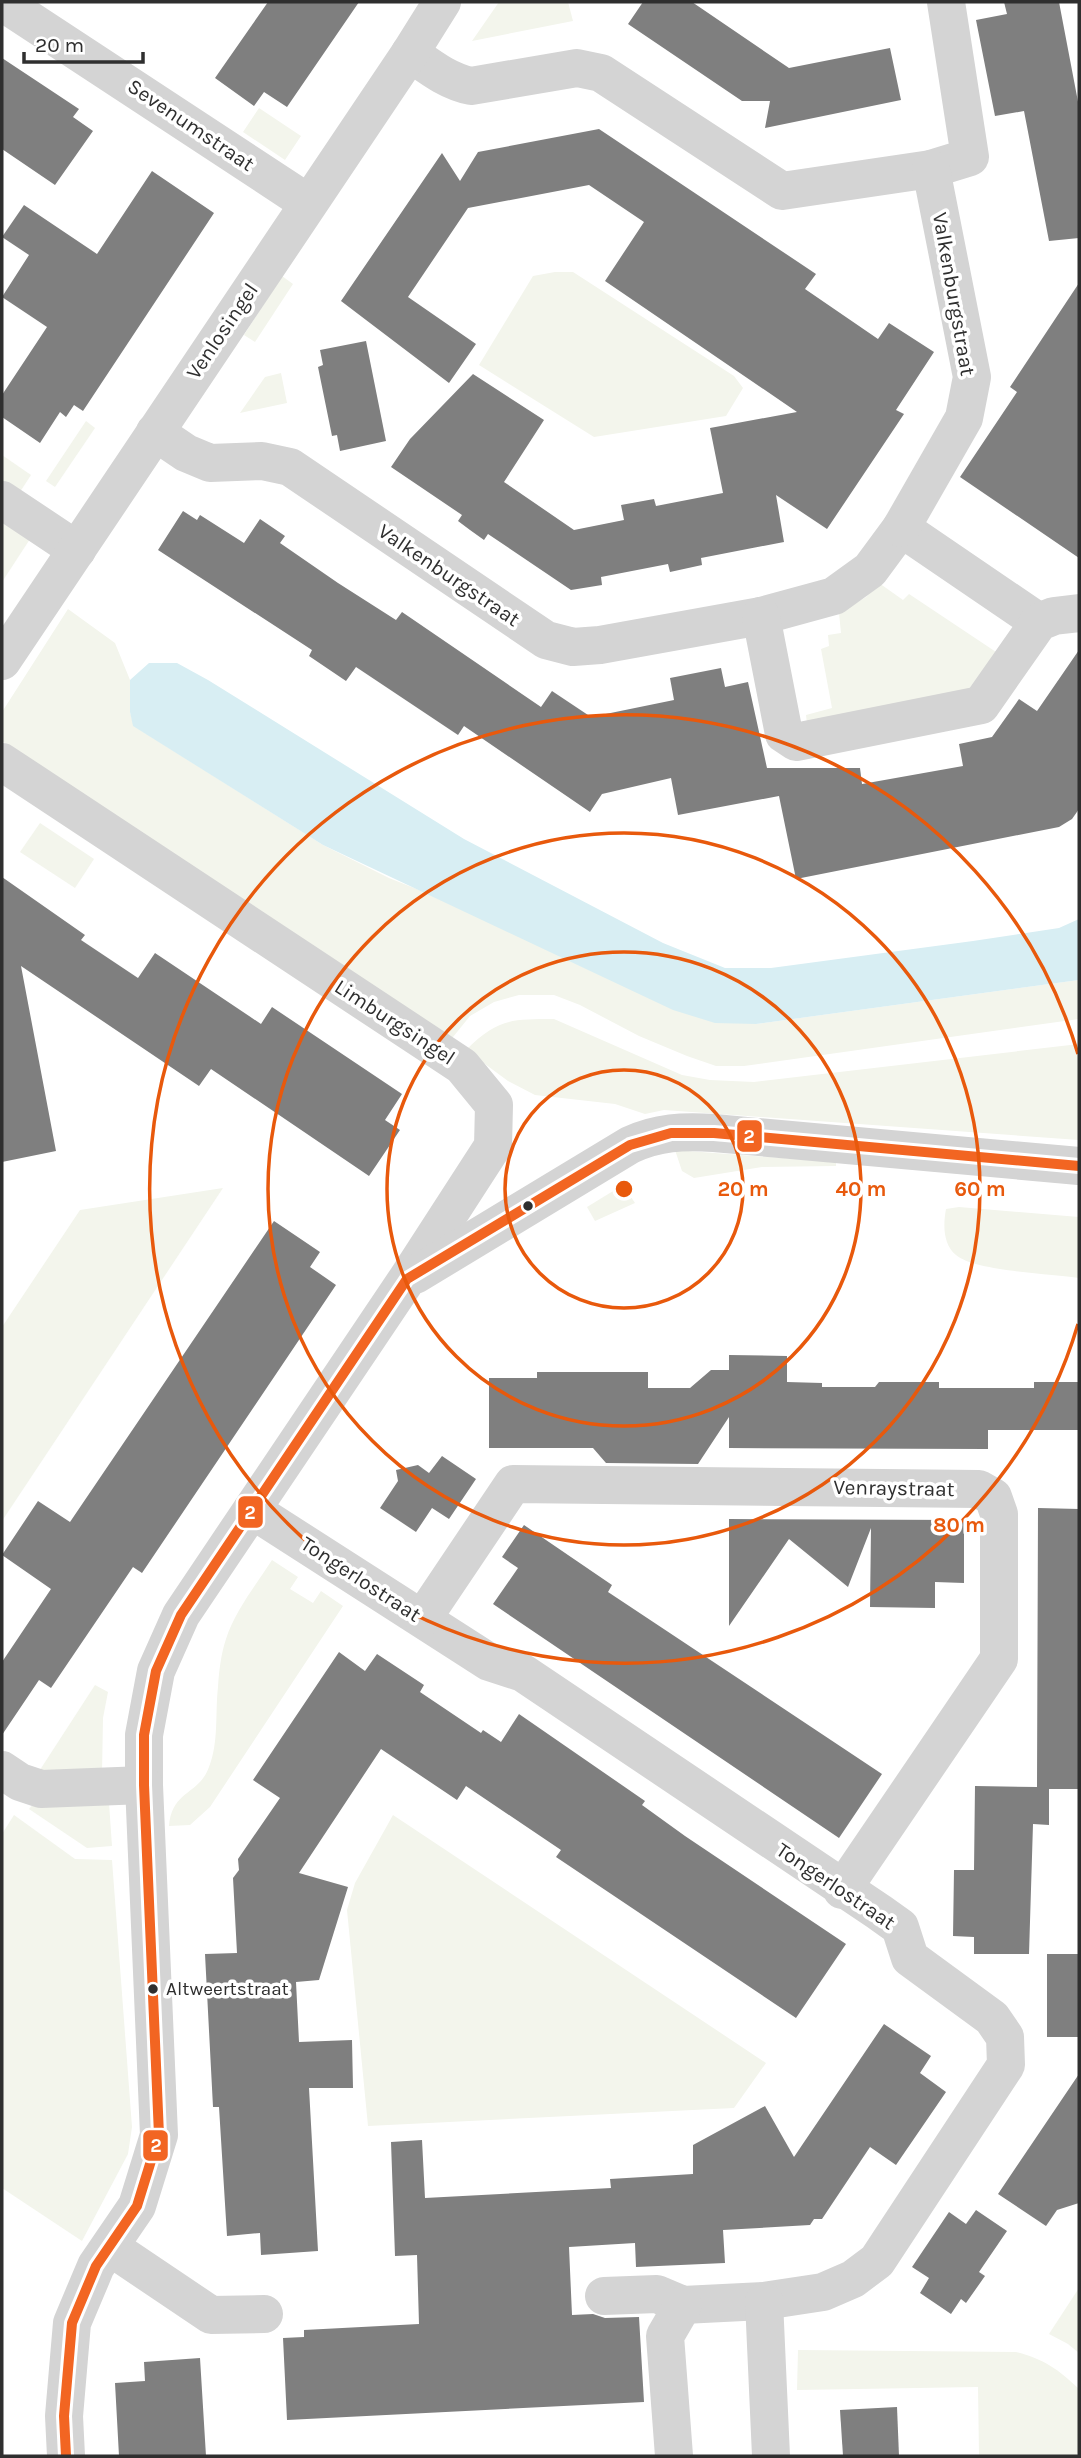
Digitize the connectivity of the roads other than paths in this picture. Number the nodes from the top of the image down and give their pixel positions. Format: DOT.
graph roads {
  1 [pos="2,2"];
  2 [pos="442,2"];
  3 [pos="946,2"];
  4 [pos="410,53"];
  5 [pos="930,169"];
  6 [pos="308,203"];
  7 [pos="155,432"];
  8 [pos="2,500"];
  9 [pos="901,528"];
  10 [pos="77,550"];
  11 [pos="1079,613"];
  12 [pos="761,616"];
  13 [pos="1039,622"];
  14 [pos="2,660"];
  15 [pos="2,762"];
  16 [pos="1079,1166"];
  17 [pos="407,1279"];
  18 [pos="252,1510"];
  19 [pos="423,1618"];
  20 [pos="2,1770"];
  21 [pos="144,1786"];
  22 [pos="842,1890"];
  23 [pos="110,2247"];
  24 [pos="604,2296"];
  25 [pos="764,2301"];
  26 [pos="683,2305"];
  27 [pos="264,2314"];
  28 [pos="66,2456"];
  29 [pos="674,2456"];
  30 [pos="771,2456"];
  1 -- 6 [label="street, Sevenumstraat"];
  2 -- 4 [label="street, Venlosingel"];
  3 -- 5 [label="street"];
  4 -- 5 [label="street"];
  4 -- 6 [label="street, Venlosingel"];
  5 -- 9 [label="street, Valkenburgstraat"];
  6 -- 7 [label="street, Venlosingel"];
  7 -- 10 [label="street, Venlosingel"];
  7 -- 12 [label="street, Valkenburgstraat"];
  8 -- 10 [label="street"];
  9 -- 12 [label="street, Valkenburgstraat"];
  9 -- 13 [label="street"];
  10 -- 14 [label="street, Venlosingel"];
  11 -- 13 [label="street"];
  12 -- 13 [label="street"];
  15 -- 17 [label="street, Limburgsingel"];
  16 -- 17 [label="street"];
  17 -- 18 [label="street, Limburgsingel"];
  18 -- 19 [label="street, Tongerlostraat"];
  18 -- 21 [label="street, Limburgsingel"];
  19 -- 22 [label="street, Tongerlostraat"];
  19 -- 22 [label="street, Venraystraat"];
  20 -- 21 [label="street"];
  21 -- 23 [label="street, Limburgsingel"];
  22 -- 25 [label="street, Tongerlostraat"];
  23 -- 27 [label="street"];
  23 -- 28 [label="street, Limburgsingel"];
  24 -- 26 [label="street, Tongerlostraat"];
  25 -- 26 [label="street, Tongerlostraat"];
  25 -- 30 [label="street"];
  26 -- 29 [label="street"];
}
